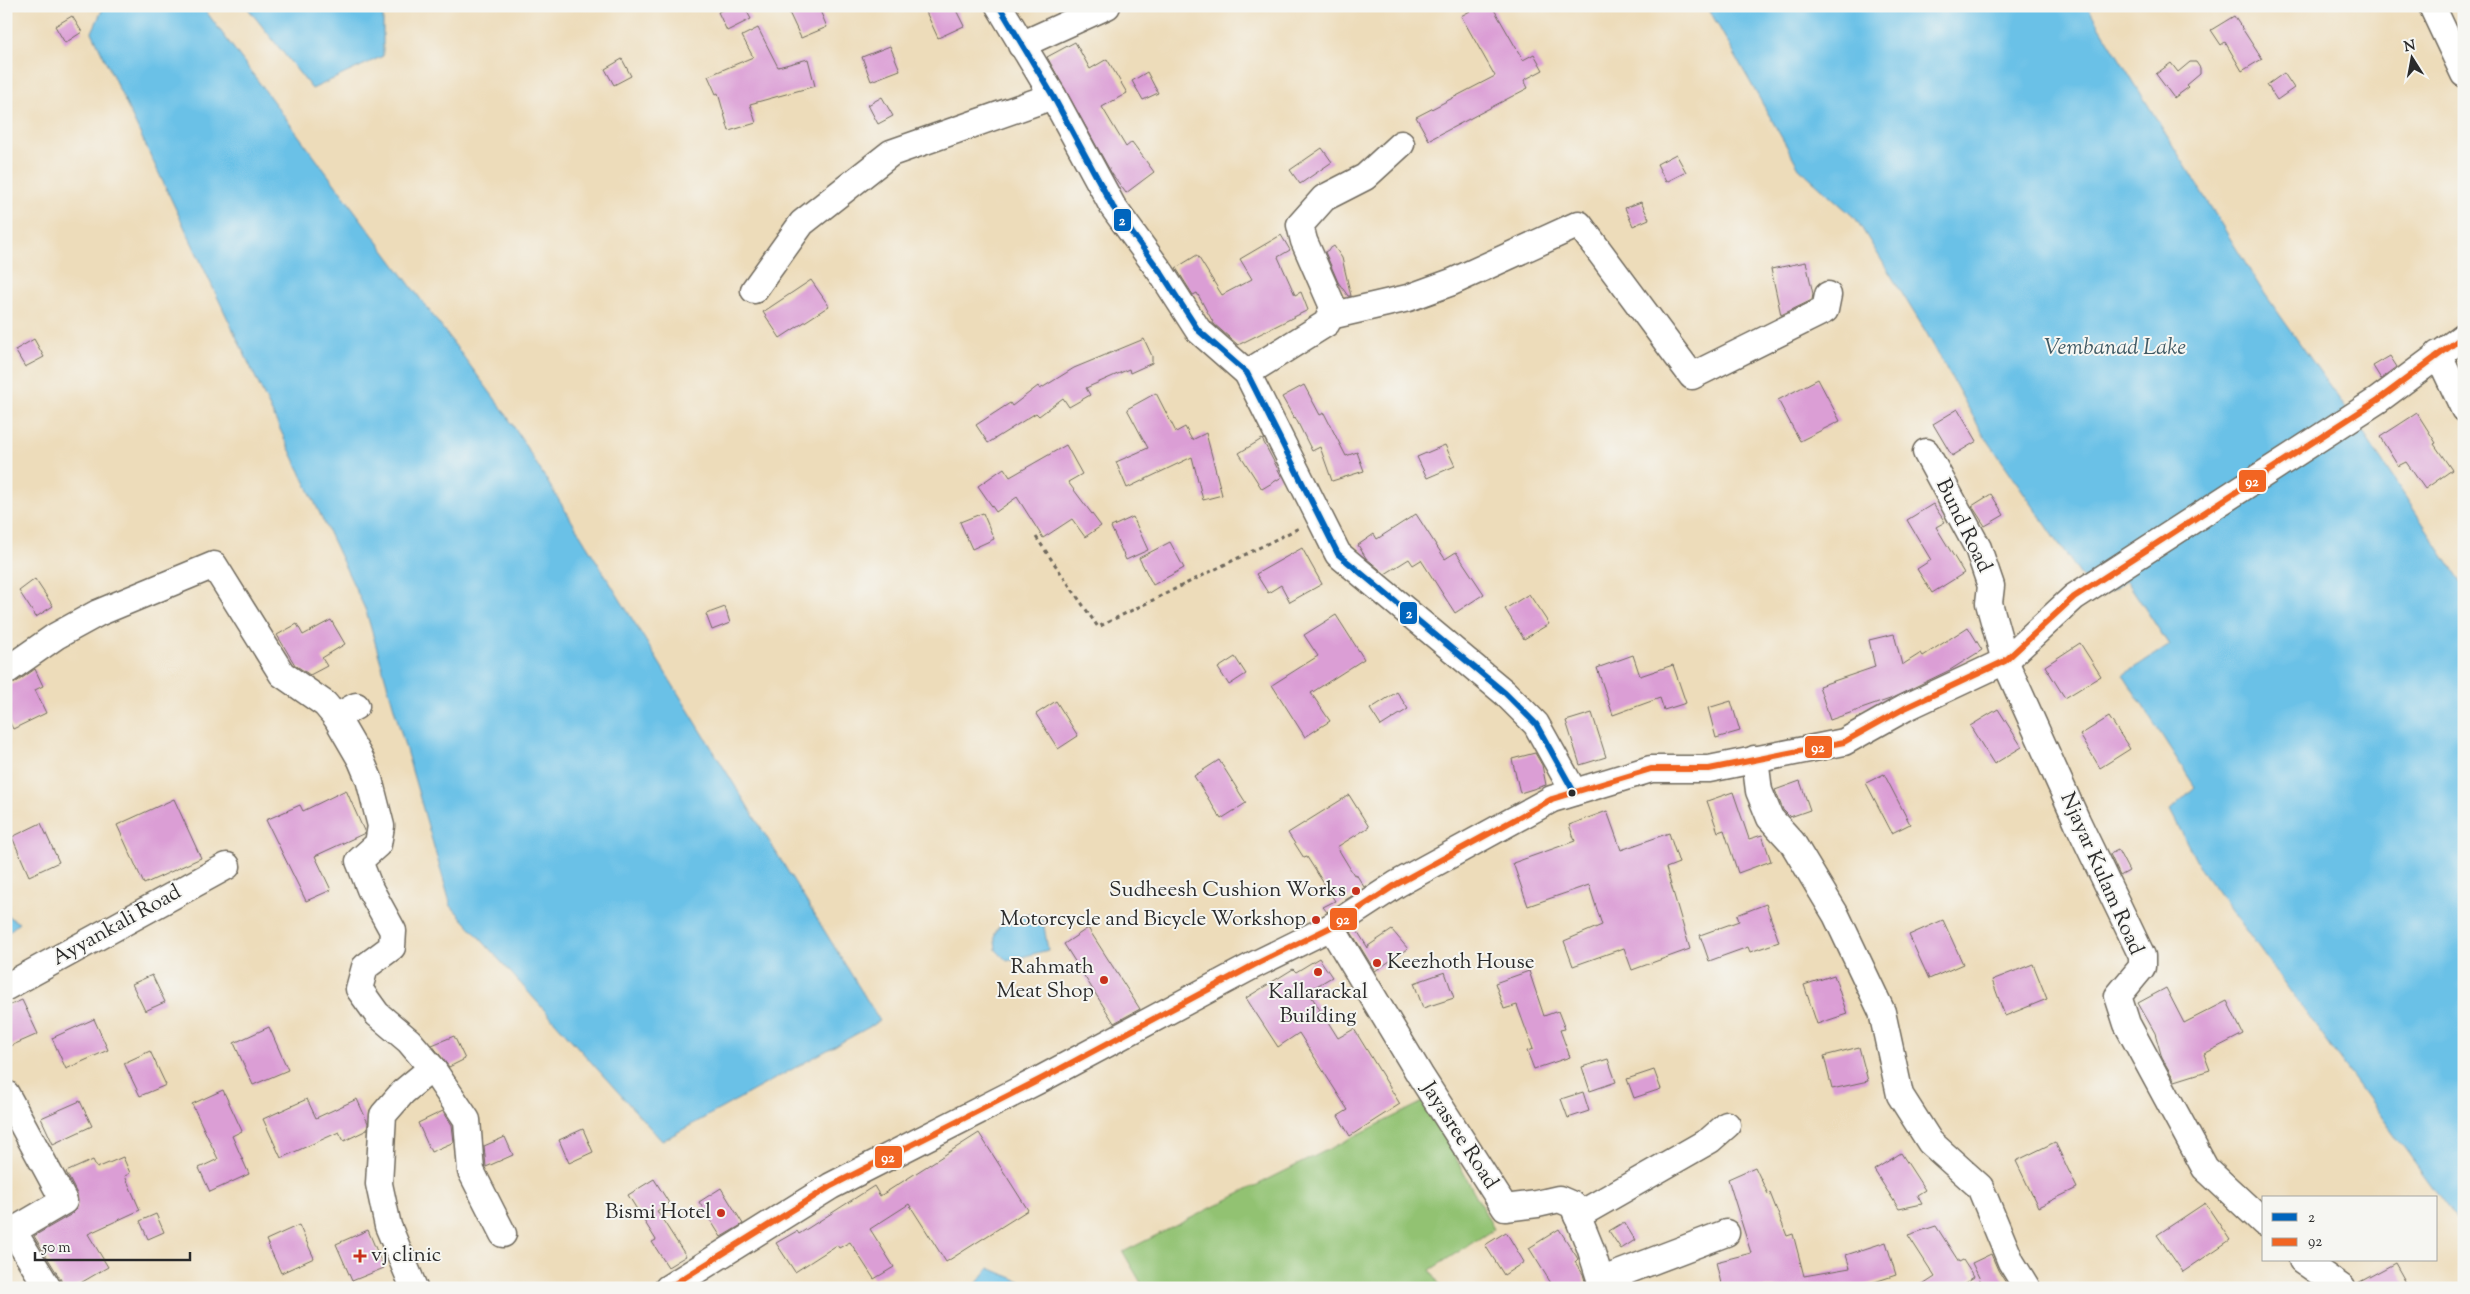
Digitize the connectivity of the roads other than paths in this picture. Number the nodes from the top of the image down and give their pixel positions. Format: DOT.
graph roads {
  1 [pos="999,6"];
  2 [pos="1107,6"];
  3 [pos="2432,6"];
  4 [pos="1021,45"];
  5 [pos="2464,74"];
  6 [pos="1053,96"];
  7 [pos="1401,144"];
  8 [pos="754,290"];
  9 [pos="1828,295"];
  10 [pos="1330,316"];
  11 [pos="2464,336"];
  12 [pos="2438,354"];
  13 [pos="1247,373"];
  14 [pos="2464,410"];
  15 [pos="1926,452"];
  16 [pos="2006,661"];
  17 [pos="6,671"];
  18 [pos="1754,759"];
  19 [pos="1574,792"];
  20 [pos="227,866"];
  21 [pos="1332,927"];
  22 [pos="6,986"];
  23 [pos="432,1068"];
  24 [pos="6,1094"];
  25 [pos="1727,1125"];
  26 [pos="1577,1216"];
  27 [pos="2262,1221"];
  28 [pos="10,1233"];
  29 [pos="1726,1233"];
  30 [pos="503,1234"];
  31 [pos="2305,1262"];
  32 [pos="1602,1284"];
  33 [pos="48,1288"];
  34 [pos="414,1288"];
  35 [pos="668,1288"];
  36 [pos="2027,1288"];
  37 [pos="2342,1288"];
  1 -- 4 [label="street"];
  2 -- 4 [label="street"];
  3 -- 5 [label="street"];
  4 -- 6 [label="street"];
  6 -- 8 [label="street"];
  6 -- 13 [label="street"];
  7 -- 10 [label="street"];
  9 -- 10 [label="street"];
  10 -- 13 [label="street"];
  11 -- 12 [label="street"];
  12 -- 14 [label="street"];
  12 -- 16 [label="street"];
  13 -- 19 [label="street"];
  15 -- 16 [label="street, Bund Road"];
  16 -- 18 [label="street"];
  16 -- 27 [label="street, Njayar Kulam Road"];
  17 -- 23 [label="street"];
  18 -- 19 [label="street"];
  18 -- 36 [label="street"];
  19 -- 21 [label="street"];
  20 -- 22 [label="street, Ayyankali Road"];
  21 -- 26 [label="street, Jayasree Road"];
  21 -- 35 [label="street"];
  23 -- 30 [label="street"];
  23 -- 34 [label="street"];
  24 -- 28 [label="street"];
  25 -- 26 [label="street"];
  26 -- 32 [label="street, Jayasree Road"];
  28 -- 33 [label="street"];
  29 -- 32 [label="street"];
  31 -- 37 [label="street"];
}
